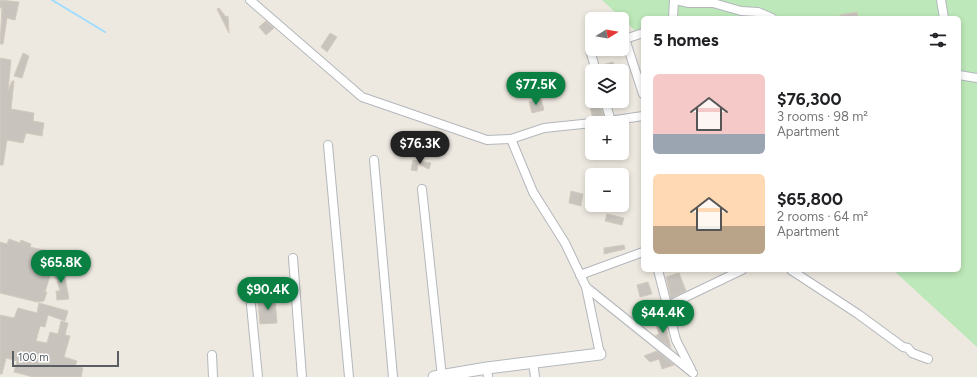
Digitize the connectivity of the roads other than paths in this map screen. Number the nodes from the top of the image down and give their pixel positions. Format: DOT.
graph roads {
  1 [pos="250,0"];
  2 [pos="674,0"];
  3 [pos="941,0"];
  4 [pos="673,16"];
  5 [pos="767,16"];
  6 [pos="944,16"];
  7 [pos="641,34"];
  8 [pos="629,37"];
  9 [pos="629,53"];
  10 [pos="961,76"];
  11 [pos="977,78"];
  12 [pos="641,88"];
  13 [pos="641,116"];
  14 [pos="629,118"];
  15 [pos="585,124"];
  16 [pos="511,139"];
  17 [pos="328,145"];
  18 [pos="374,160"];
  19 [pos="422,189"];
  20 [pos="641,253"];
  21 [pos="292,258"];
  22 [pos="658,272"];
  23 [pos="738,272"];
  24 [pos="794,272"];
  25 [pos="580,274"];
  26 [pos="586,288"];
  27 [pos="251,305"];
  28 [pos="667,306"];
  29 [pos="600,354"];
  30 [pos="212,355"];
  31 [pos="928,359"];
  32 [pos="533,362"];
  33 [pos="488,372"];
  34 [pos="694,375"];
  35 [pos="213,377"];
  36 [pos="258,377"];
  37 [pos="302,377"];
  38 [pos="349,377"];
  39 [pos="393,377"];
  40 [pos="439,377"];
  41 [pos="535,377"];
  1 -- 16 [label="street"];
  2 -- 4 [label="street"];
  2 -- 5 [label="street"];
  3 -- 6 [label="street"];
  7 -- 8 [label="street"];
  9 -- 12 [label="street"];
  10 -- 11 [label="street"];
  13 -- 14 [label="street"];
  15 -- 16 [label="street"];
  16 -- 25 [label="street"];
  17 -- 38 [label="street"];
  18 -- 39 [label="street"];
  19 -- 40 [label="street"];
  20 -- 25 [label="street"];
  21 -- 37 [label="street"];
  22 -- 28 [label="street"];
  23 -- 28 [label="street"];
  24 -- 31 [label="street"];
  25 -- 26 [label="street"];
  26 -- 29 [label="street"];
  26 -- 34 [label="street"];
  27 -- 36 [label="street"];
  28 -- 34 [label="street"];
  29 -- 32 [label="street"];
  30 -- 35 [label="street"];
  32 -- 33 [label="street"];
  32 -- 41 [label="street"];
  33 -- 40 [label="street"];
}
